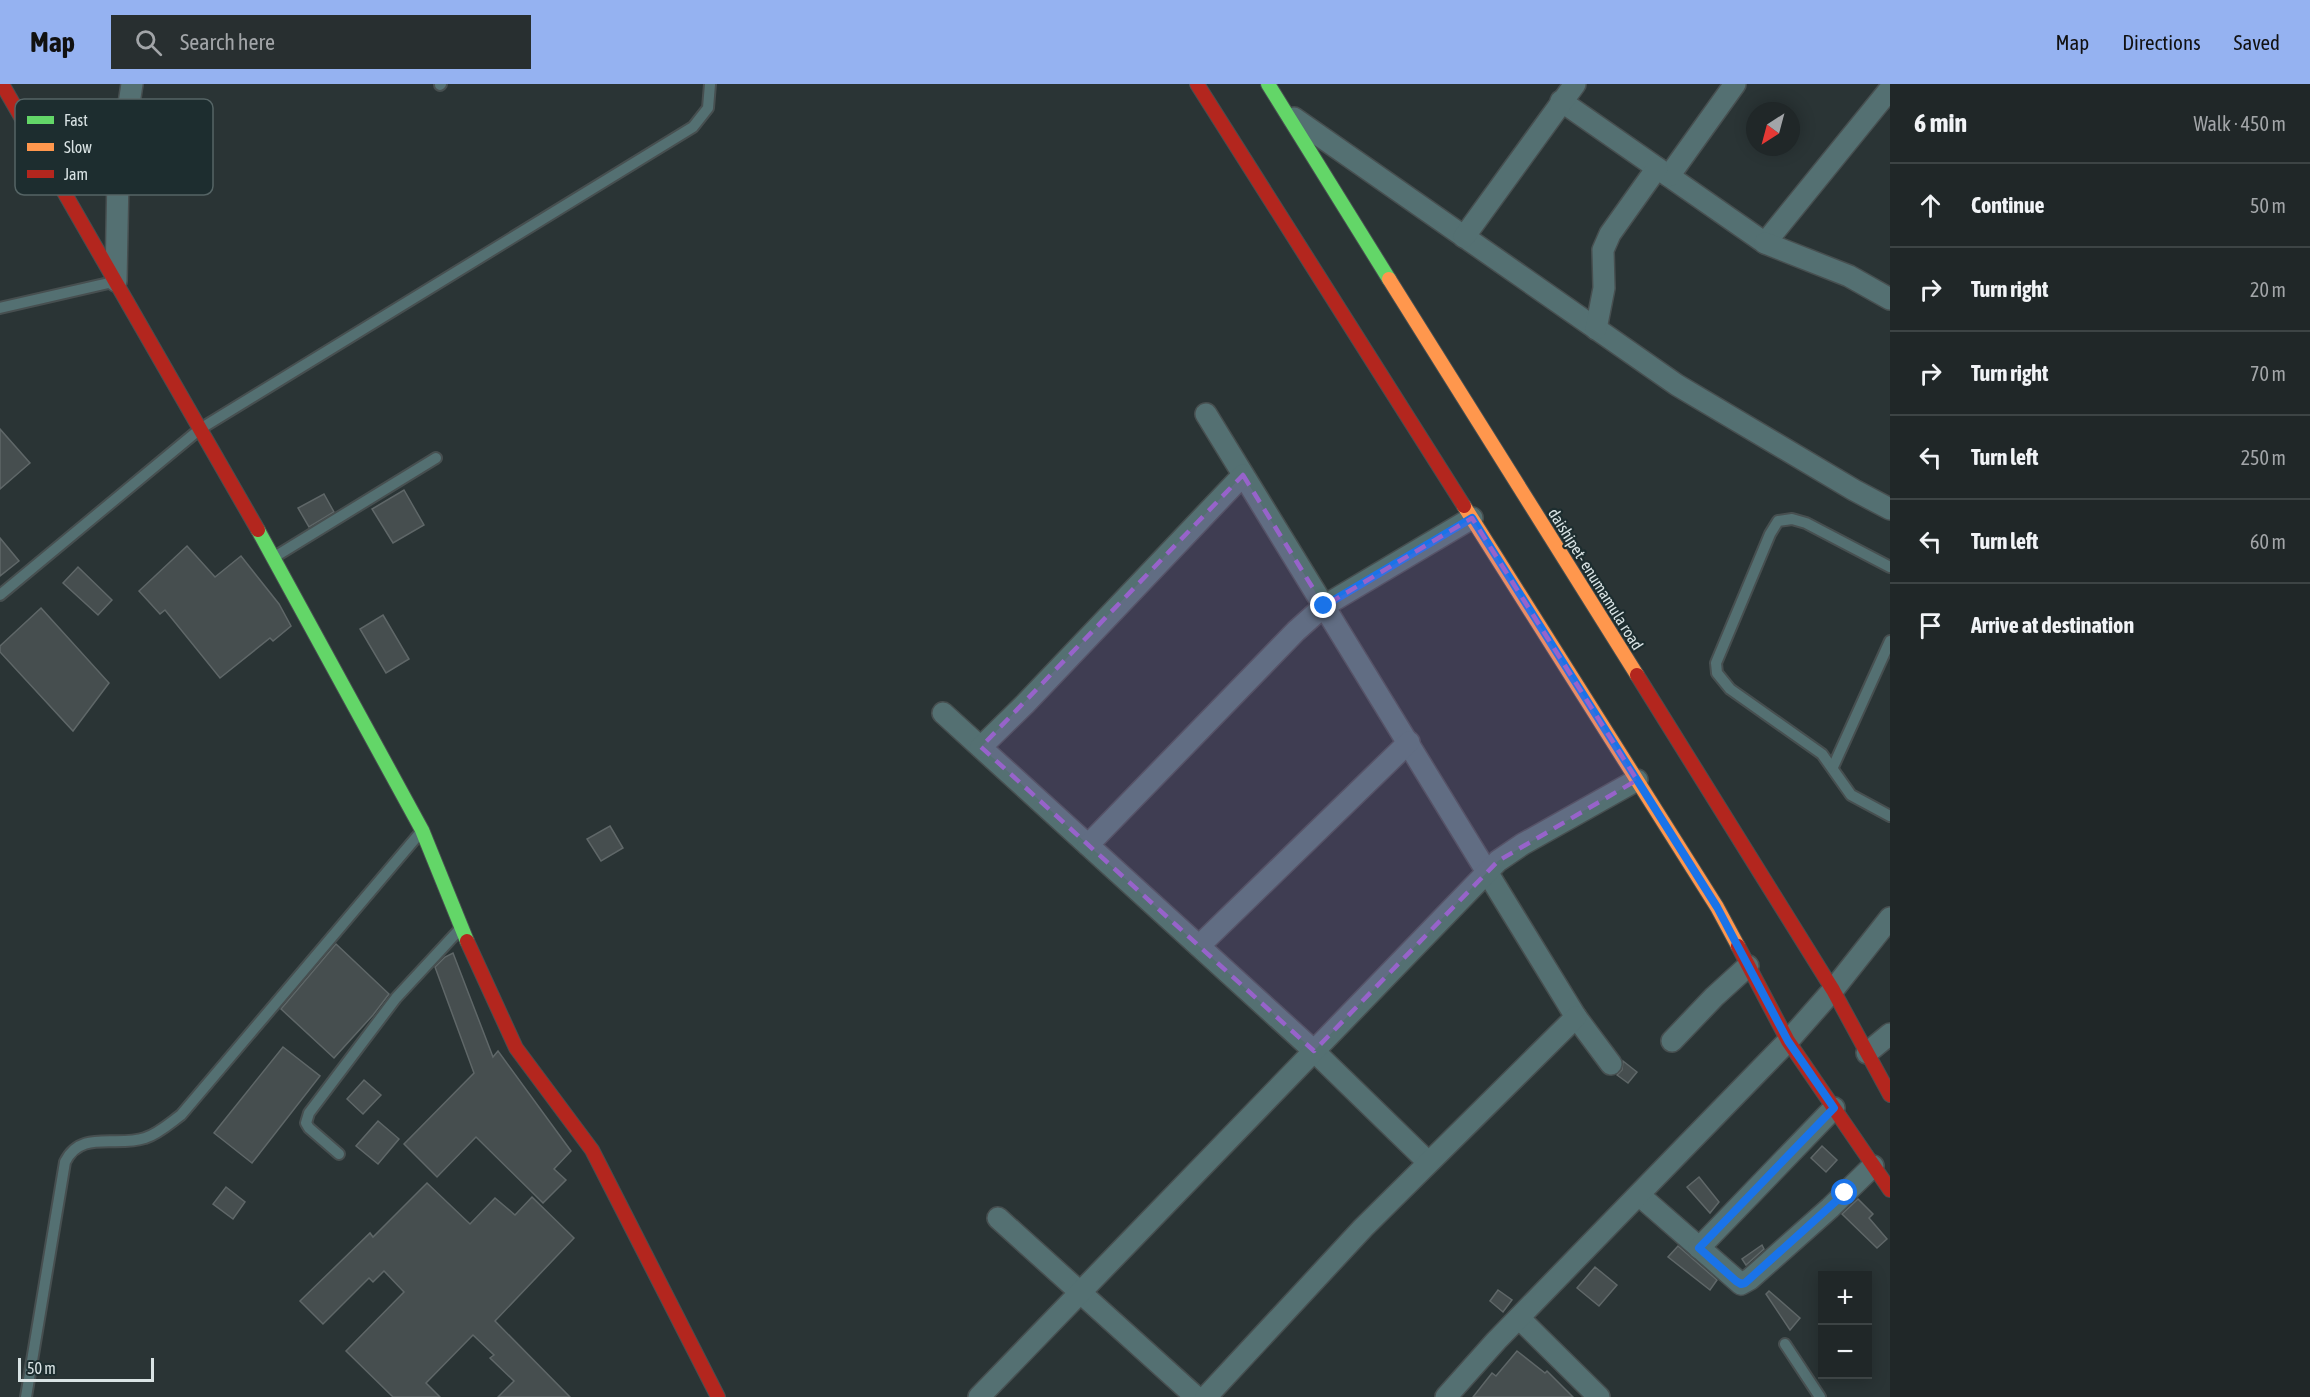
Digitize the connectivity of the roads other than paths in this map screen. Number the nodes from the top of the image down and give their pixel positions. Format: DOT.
graph roads {
  1 [pos="2,84"];
  2 [pos="132,84"];
  3 [pos="710,84"];
  4 [pos="1197,84"];
  5 [pos="1268,84"];
  6 [pos="1292,84"];
  7 [pos="1575,84"];
  8 [pos="1735,84"];
  9 [pos="1890,89"];
  10 [pos="130,99"];
  11 [pos="1561,101"];
  12 [pos="15,106"];
  13 [pos="1282,107"];
  14 [pos="1663,172"];
  15 [pos="66,195"];
  16 [pos="118,195"];
  17 [pos="1464,237"];
  18 [pos="1765,243"];
  19 [pos="116,281"];
  20 [pos="1890,299"];
  21 [pos="0,308"];
  22 [pos="1596,329"];
  23 [pos="1206,414"];
  24 [pos="200,429"];
  25 [pos="436,458"];
  26 [pos="1243,474"];
  27 [pos="1890,510"];
  28 [pos="1472,518"];
  29 [pos="274,558"];
  30 [pos="1890,567"];
  31 [pos="0,595"];
  32 [pos="1324,606"];
  33 [pos="1890,641"];
  34 [pos="943,713"];
  35 [pos="1409,742"];
  36 [pos="981,747"];
  37 [pos="1833,767"];
  38 [pos="1637,780"];
  39 [pos="1890,816"];
  40 [pos="422,830"];
  41 [pos="1088,845"];
  42 [pos="1488,872"];
  43 [pos="1890,918"];
  44 [pos="461,928"];
  45 [pos="1199,946"];
  46 [pos="1748,966"];
  47 [pos="1833,990"];
  48 [pos="1576,1017"];
  49 [pos="1890,1034"];
  50 [pos="1672,1041"];
  51 [pos="1788,1041"];
  52 [pos="1314,1051"];
  53 [pos="1867,1053"];
  54 [pos="1611,1064"];
  55 [pos="1890,1095"];
  56 [pos="1834,1108"];
  57 [pos="339,1154"];
  58 [pos="1428,1162"];
  59 [pos="1873,1166"];
  60 [pos="1890,1190"];
  61 [pos="1639,1195"];
  62 [pos="998,1218"];
  63 [pos="1699,1248"];
  64 [pos="1079,1293"];
  65 [pos="1519,1318"];
  66 [pos="1785,1344"];
  67 [pos="1458,1393"];
  68 [pos="26,1397"];
  69 [pos="718,1397"];
  70 [pos="979,1397"];
  71 [pos="1196,1397"];
  72 [pos="1206,1397"];
  73 [pos="1599,1397"];
  74 [pos="1820,1397"];
  1 -- 12 [label="street"];
  2 -- 10 [label="street"];
  3 -- 24 [label="lane"];
  4 -- 28 [label="street"];
  5 -- 13 [label="street, daishipet- enumamula road"];
  6 -- 13 [label="street"];
  7 -- 11 [label="street"];
  8 -- 14 [label="street"];
  9 -- 18 [label="street"];
  11 -- 14 [label="street"];
  11 -- 17 [label="street"];
  13 -- 17 [label="street"];
  13 -- 47 [label="street, daishipet- enumamula road"];
  14 -- 18 [label="street"];
  14 -- 22 [label="street"];
  15 -- 19 [label="street"];
  16 -- 19 [label="street"];
  17 -- 22 [label="street"];
  18 -- 20 [label="street"];
  19 -- 21 [label="lane"];
  19 -- 24 [label="street"];
  22 -- 27 [label="street"];
  23 -- 26 [label="street"];
  24 -- 29 [label="street"];
  24 -- 31 [label="lane"];
  25 -- 29 [label="lane"];
  26 -- 32 [label="street"];
  26 -- 36 [label="street"];
  28 -- 32 [label="street"];
  28 -- 38 [label="street"];
  29 -- 40 [label="street"];
  30 -- 37 [label="lane"];
  32 -- 35 [label="street"];
  32 -- 41 [label="street"];
  33 -- 37 [label="lane"];
  34 -- 36 [label="street"];
  35 -- 42 [label="street"];
  35 -- 45 [label="street"];
  36 -- 41 [label="street"];
  37 -- 39 [label="lane"];
  38 -- 42 [label="street"];
  38 -- 46 [label="street"];
  40 -- 44 [label="street"];
  40 -- 68 [label="lane"];
  41 -- 45 [label="street"];
  42 -- 48 [label="street"];
  42 -- 52 [label="street"];
  43 -- 47 [label="street"];
  44 -- 57 [label="lane"];
  44 -- 69 [label="street"];
  45 -- 52 [label="street"];
  46 -- 50 [label="street"];
  46 -- 51 [label="street"];
  47 -- 51 [label="street"];
  47 -- 53 [label="street, daishipet- enumamula road"];
  48 -- 54 [label="street"];
  48 -- 58 [label="street"];
  49 -- 53 [label="street"];
  51 -- 56 [label="street"];
  51 -- 61 [label="street"];
  52 -- 58 [label="street"];
  52 -- 64 [label="street"];
  53 -- 55 [label="street, daishipet- enumamula road"];
  56 -- 59 [label="street"];
  56 -- 63 [label="street"];
  58 -- 72 [label="street"];
  59 -- 60 [label="street"];
  59 -- 63 [label="street"];
  61 -- 63 [label="street"];
  61 -- 65 [label="street"];
  62 -- 64 [label="street"];
  64 -- 70 [label="street"];
  64 -- 71 [label="street"];
  65 -- 67 [label="street"];
  65 -- 73 [label="street"];
  66 -- 74 [label="lane"];
}
